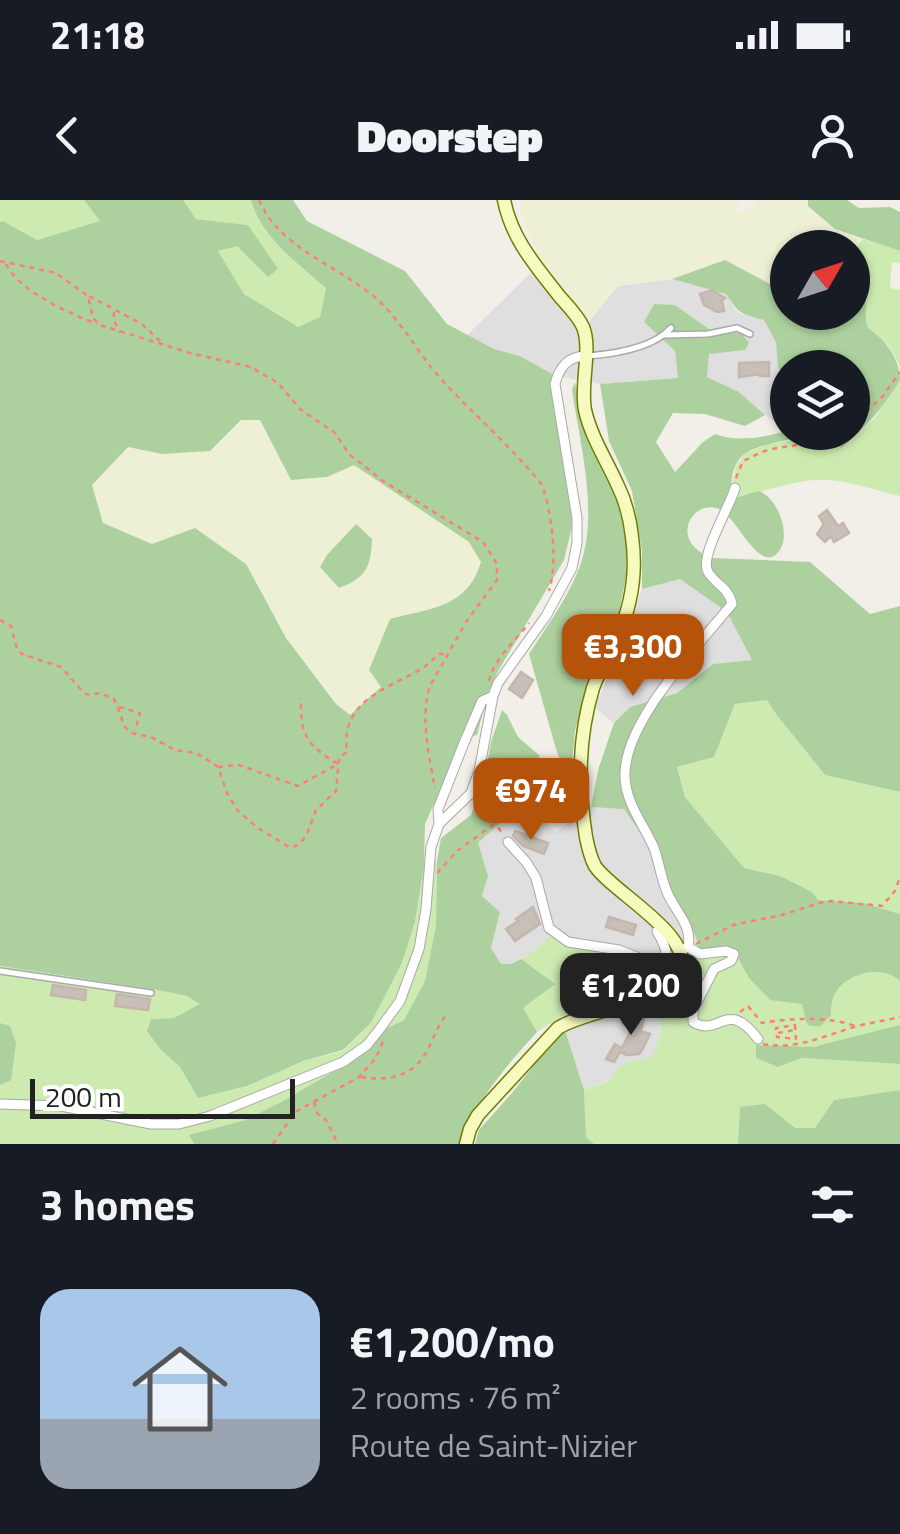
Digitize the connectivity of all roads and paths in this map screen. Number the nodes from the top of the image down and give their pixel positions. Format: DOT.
graph roads {
  1 [pos="259,200"];
  2 [pos="504,200"];
  3 [pos="3,262"];
  4 [pos="88,296"];
  5 [pos="114,310"];
  6 [pos="100,325"];
  7 [pos="671,328"];
  8 [pos="121,333"];
  9 [pos="750,334"];
  10 [pos="665,335"];
  11 [pos="164,344"];
  12 [pos="585,356"];
  13 [pos="900,372"];
  14 [pos="870,409"];
  15 [pos="770,449"];
  16 [pos="735,488"];
  17 [pos="549,592"];
  18 [pos="536,614"];
  19 [pos="0,620"];
  20 [pos="447,654"];
  21 [pos="493,696"];
  22 [pos="301,698"];
  23 [pos="117,706"];
  24 [pos="135,734"];
  25 [pos="338,764"];
  26 [pos="218,768"];
  27 [pos="439,804"];
  28 [pos="439,824"];
  29 [pos="508,842"];
  30 [pos="900,877"];
  31 [pos="428,882"];
  32 [pos="662,926"];
  33 [pos="684,949"];
  34 [pos="0,972"];
  35 [pos="151,993"];
  36 [pos="738,1014"];
  37 [pos="446,1015"];
  38 [pos="900,1017"];
  39 [pos="857,1026"];
  40 [pos="386,1032"];
  41 [pos="796,1032"];
  42 [pos="758,1040"];
  43 [pos="359,1077"];
  44 [pos="314,1101"];
  45 [pos="0,1104"];
  46 [pos="273,1144"];
  47 [pos="338,1144"];
  48 [pos="466,1144"];
  1 -- 17 [label="path"];
  2 -- 12 [label="main road"];
  3 -- 4 [label="path"];
  3 -- 6 [label="path"];
  4 -- 5 [label="path"];
  4 -- 6 [label="path"];
  5 -- 8 [label="path"];
  5 -- 11 [label="path"];
  6 -- 8 [label="path"];
  7 -- 10 [label="lane"];
  8 -- 11 [label="path"];
  9 -- 10 [label="lane"];
  10 -- 12 [label="lane"];
  11 -- 20 [label="path"];
  12 -- 21 [label="street"];
  12 -- 32 [label="main road"];
  13 -- 14 [label="path"];
  15 -- 16 [label="path"];
  16 -- 33 [label="street"];
  18 -- 21 [label="path"];
  19 -- 23 [label="path"];
  20 -- 25 [label="path"];
  20 -- 27 [label="path"];
  21 -- 27 [label="street"];
  21 -- 28 [label="street"];
  22 -- 25 [label="path"];
  23 -- 24 [label="path"];
  23 -- 24 [label="path"];
  24 -- 26 [label="path"];
  25 -- 26 [label="path"];
  25 -- 26 [label="path"];
  27 -- 28 [label="street"];
  28 -- 31 [label="street"];
  29 -- 31 [label="path"];
  29 -- 32 [label="street"];
  30 -- 33 [label="path"];
  31 -- 45 [label="street"];
  32 -- 33 [label="main road"];
  33 -- 42 [label="street"];
  33 -- 48 [label="main road"];
  34 -- 35 [label="lane"];
  36 -- 39 [label="path"];
  37 -- 43 [label="path"];
  38 -- 39 [label="path"];
  39 -- 42 [label="path"];
  40 -- 43 [label="path"];
  41 -- 41 [label="path"];
  43 -- 44 [label="path"];
  44 -- 46 [label="path"];
  44 -- 47 [label="path"];
}
